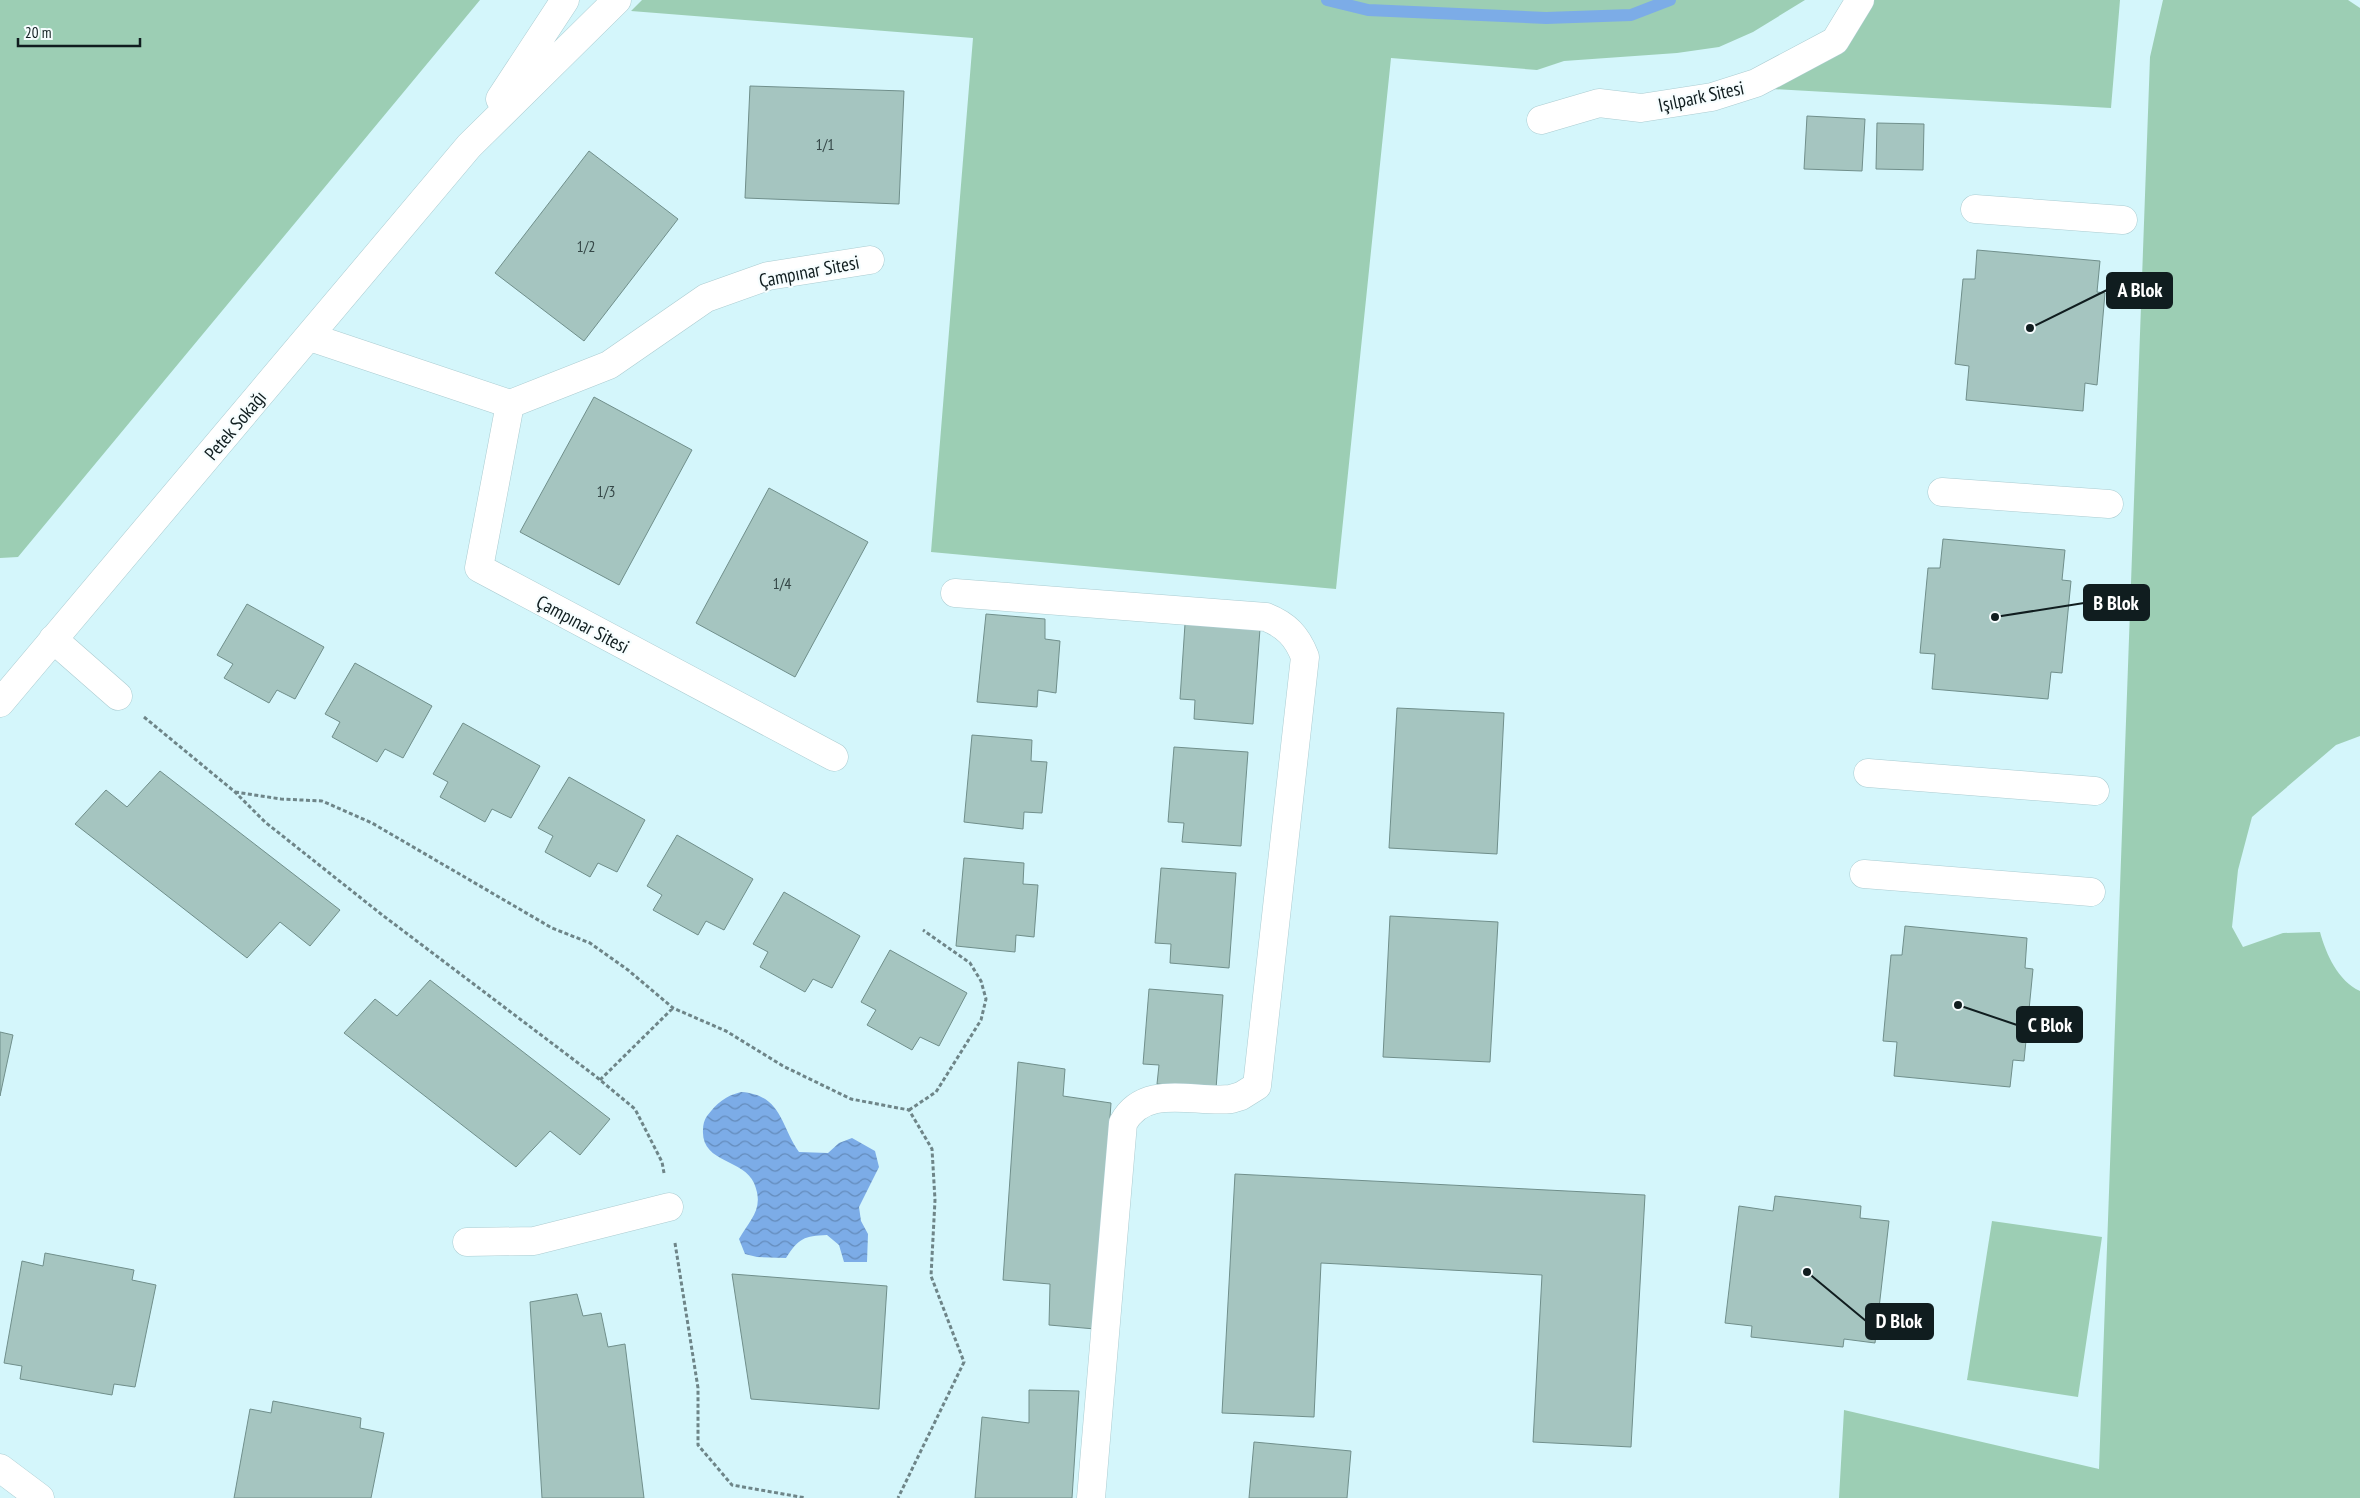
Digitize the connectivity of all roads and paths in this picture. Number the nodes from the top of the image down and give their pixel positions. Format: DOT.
graph roads {
  1 [pos="565,0"];
  2 [pos="617,0"];
  3 [pos="1860,0"];
  4 [pos="1541,120"];
  5 [pos="469,146"];
  6 [pos="1975,209"];
  7 [pos="2123,220"];
  8 [pos="870,260"];
  9 [pos="310,337"];
  10 [pos="510,404"];
  11 [pos="1942,492"];
  12 [pos="2109,504"];
  13 [pos="956,593"];
  14 [pos="53,639"];
  15 [pos="118,696"];
  16 [pos="1,697"];
  17 [pos="834,757"];
  18 [pos="1868,774"];
  19 [pos="2096,791"];
  20 [pos="235,792"];
  21 [pos="1864,874"];
  22 [pos="2091,892"];
  23 [pos="923,930"];
  24 [pos="673,1008"];
  25 [pos="600,1080"];
  26 [pos="909,1110"];
  27 [pos="669,1207"];
  28 [pos="467,1242"];
  29 [pos="0,1468"];
  30 [pos="40,1498"];
  31 [pos="806,1498"];
  32 [pos="898,1498"];
  33 [pos="1091,1498"];
  1 -- 5 [label="street"];
  2 -- 5 [label="street"];
  3 -- 4 [label="street, Işılpark Sitesi"];
  5 -- 9 [label="street, Petek Sokağı"];
  6 -- 7 [label="street"];
  8 -- 10 [label="street, Çampınar Sitesi"];
  9 -- 10 [label="street"];
  9 -- 14 [label="street, Petek Sokağı"];
  10 -- 17 [label="street, Çampınar Sitesi"];
  11 -- 12 [label="street"];
  13 -- 33 [label="street"];
  14 -- 15 [label="street"];
  14 -- 16 [label="street, Petek Sokağı"];
  15 -- 20 [label="path"];
  18 -- 19 [label="street"];
  20 -- 24 [label="path"];
  20 -- 25 [label="path"];
  21 -- 22 [label="street"];
  23 -- 26 [label="path"];
  24 -- 25 [label="path"];
  24 -- 26 [label="path"];
  25 -- 27 [label="path"];
  26 -- 32 [label="path"];
  27 -- 28 [label="street"];
  27 -- 31 [label="path"];
  29 -- 30 [label="street"];
}
